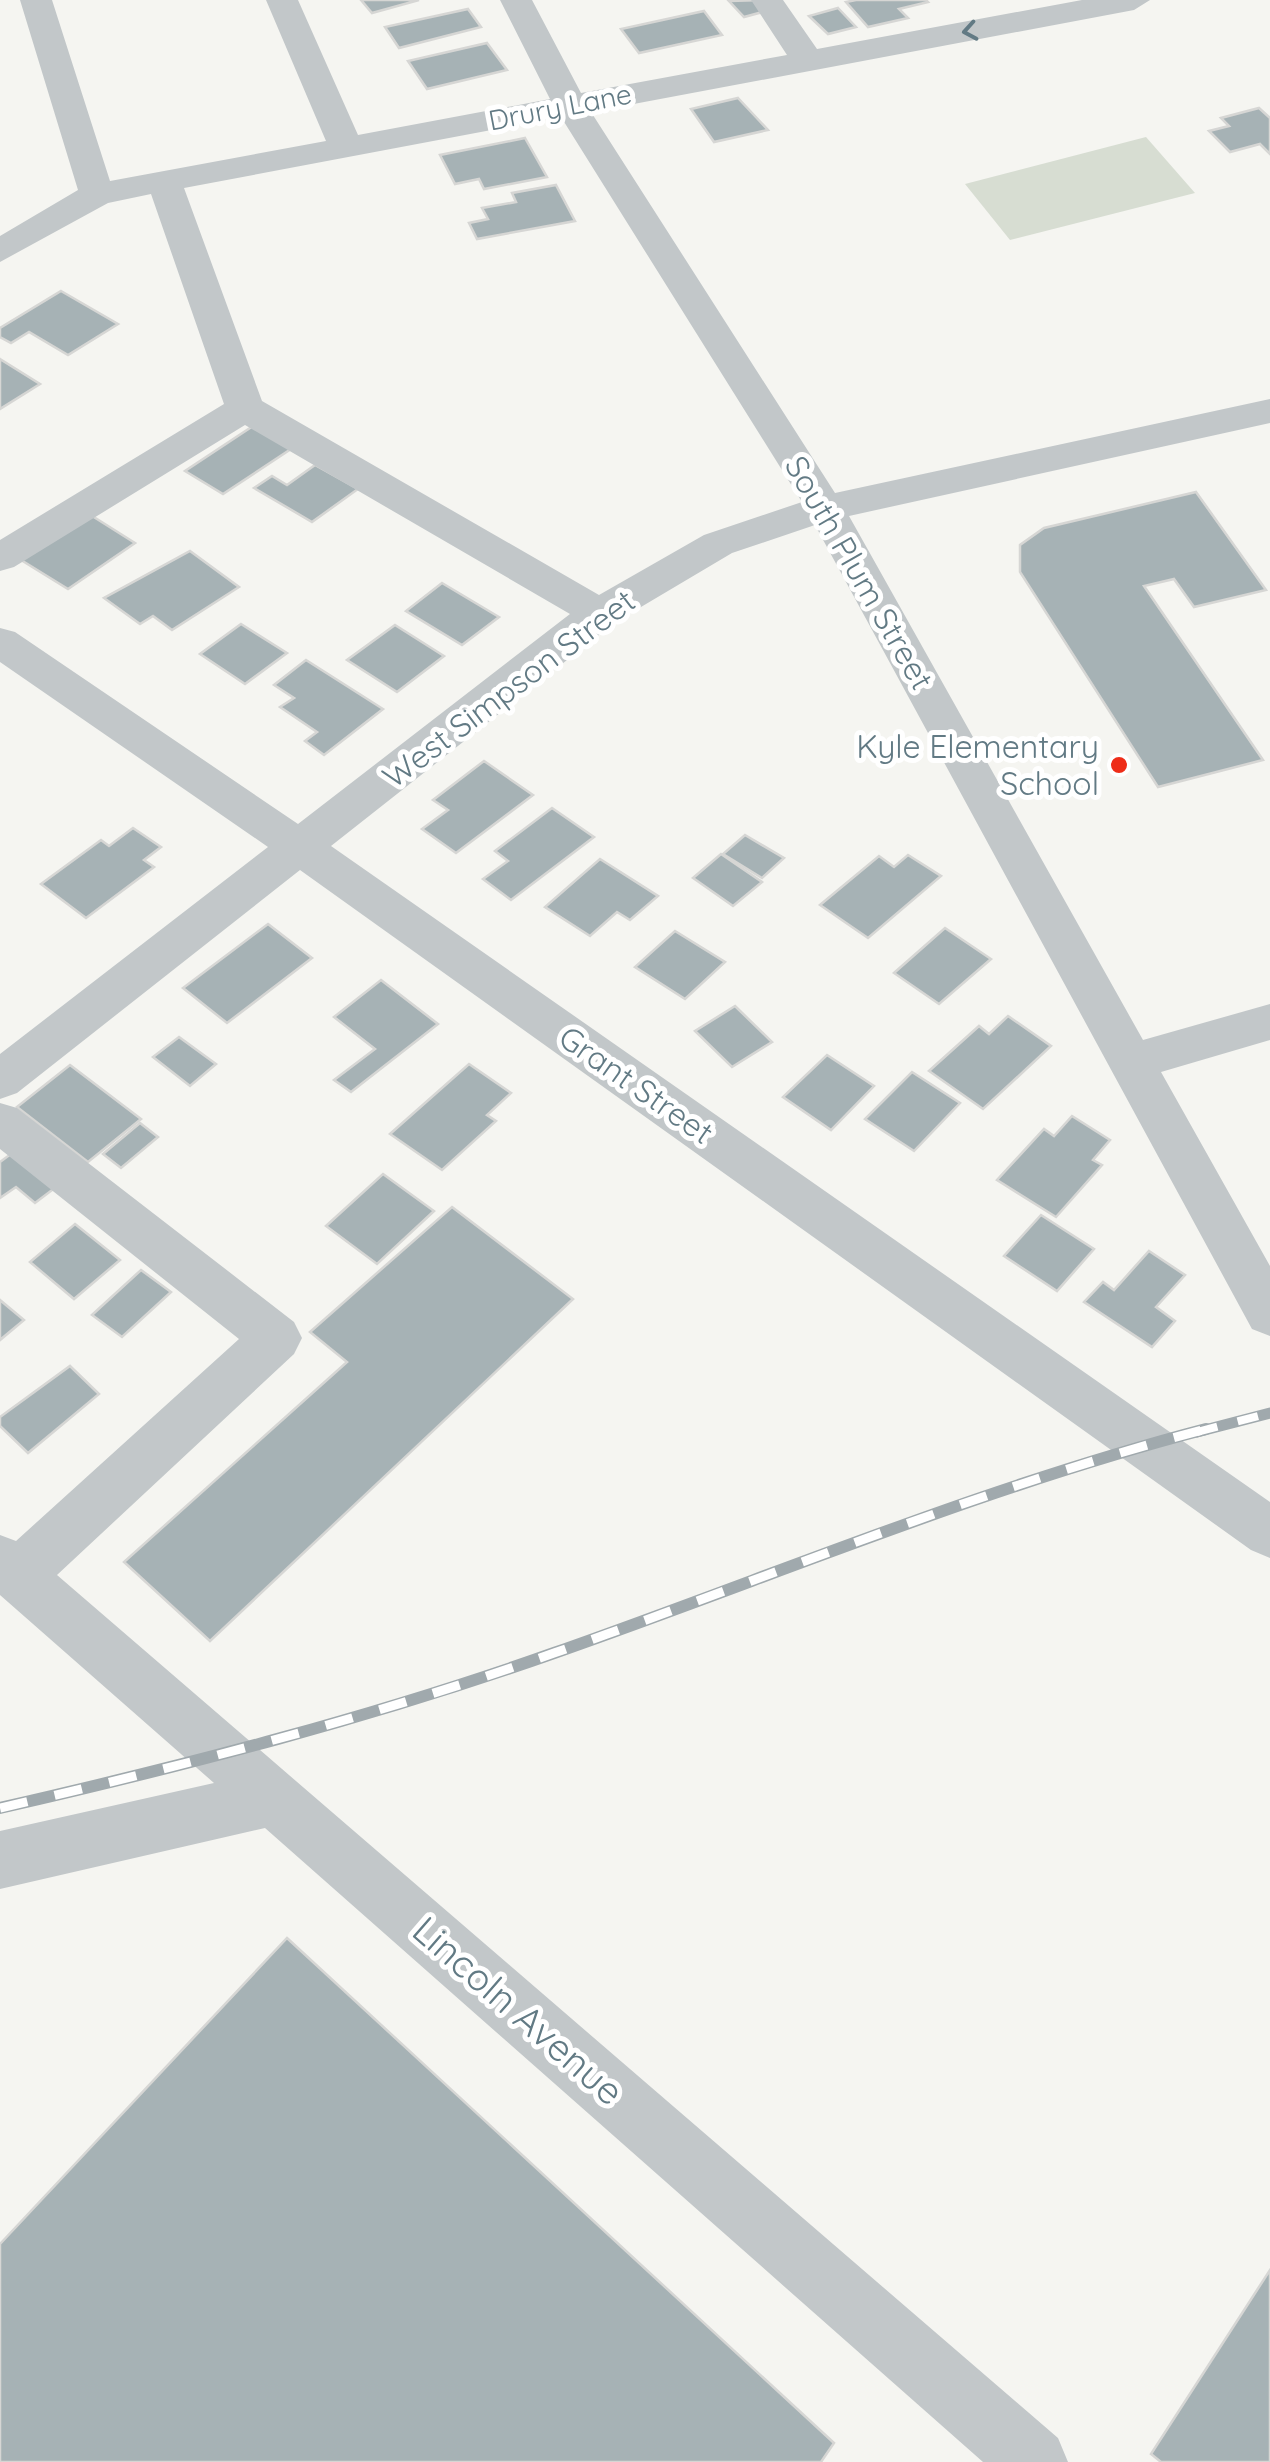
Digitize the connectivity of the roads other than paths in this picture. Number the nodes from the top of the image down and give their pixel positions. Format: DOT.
graph roads {
  1 [pos="36,0"];
  2 [pos="282,0"];
  3 [pos="516,0"];
  4 [pos="767,0"];
  5 [pos="1134,0"];
  6 [pos="1024,10"];
  7 [pos="808,62"];
  8 [pos="570,105"];
  9 [pos="346,148"];
  10 [pos="164,182"];
  11 [pos="97,194"];
  12 [pos="2,248"];
  13 [pos="245,408"];
  14 [pos="1270,411"];
  15 [pos="825,508"];
  16 [pos="0,558"];
  17 [pos="599,613"];
  18 [pos="0,642"];
  19 [pos="301,848"];
  20 [pos="1270,1022"];
  21 [pos="1133,1061"];
  22 [pos="0,1080"];
  23 [pos="0,1122"];
  24 [pos="1270,1314"];
  25 [pos="1270,1533"];
  26 [pos="9,1568"];
  27 [pos="275,1798"];
  28 [pos="0,1860"];
  29 [pos="1034,2462"];
  1 -- 11 [label="street"];
  2 -- 9 [label="street"];
  3 -- 8 [label="street, South Plum Street"];
  4 -- 7 [label="street"];
  5 -- 6 [label="street, Drury Lane"];
  6 -- 7 [label="street, Drury Lane, one-way"];
  7 -- 8 [label="street, Drury Lane"];
  8 -- 9 [label="street, Drury Lane"];
  8 -- 15 [label="street, South Plum Street"];
  9 -- 10 [label="street, Drury Lane"];
  10 -- 11 [label="street, Drury Lane"];
  10 -- 13 [label="street"];
  11 -- 12 [label="street, Drury Lane"];
  13 -- 16 [label="street"];
  13 -- 17 [label="street"];
  14 -- 15 [label="street, West Simpson Street"];
  15 -- 17 [label="street, West Simpson Street"];
  15 -- 21 [label="street, South Plum Street"];
  17 -- 19 [label="street, West Simpson Street"];
  18 -- 19 [label="street, Grant Street"];
  19 -- 22 [label="street, West Simpson Street"];
  19 -- 25 [label="street, Grant Street"];
  20 -- 21 [label="street"];
  21 -- 24 [label="street, South Plum Street"];
  23 -- 26 [label="street"];
  26 -- 27 [label="street, Lincoln Avenue"];
  27 -- 28 [label="street"];
  27 -- 29 [label="street, Lincoln Avenue"];
}
